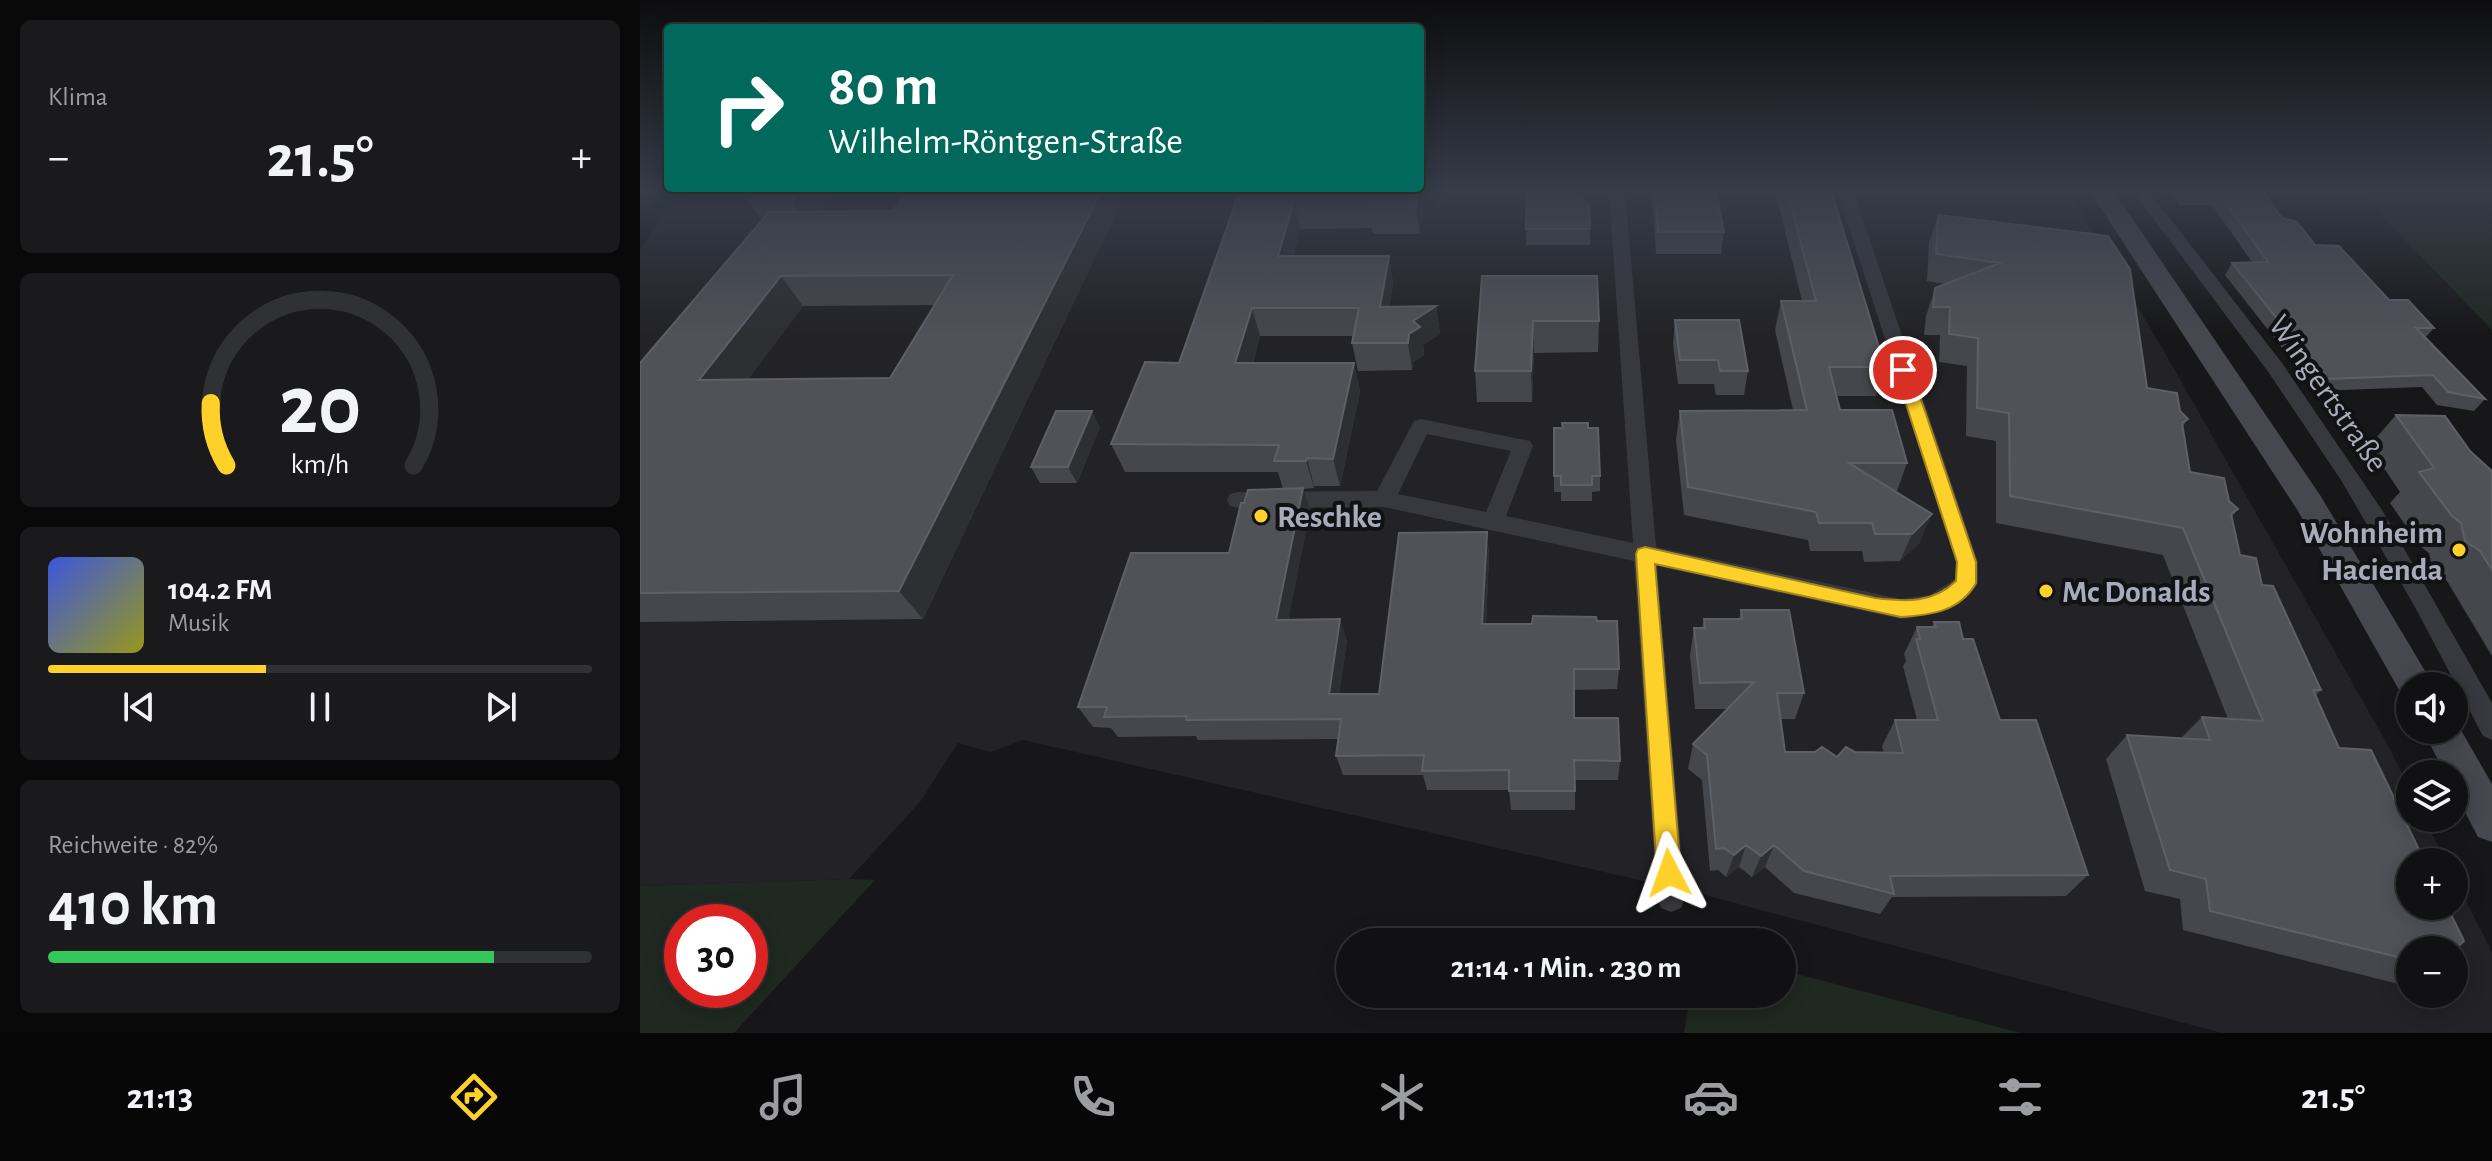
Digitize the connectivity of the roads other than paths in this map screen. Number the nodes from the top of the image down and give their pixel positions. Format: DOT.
graph roads {
  1 [pos="1621,238"];
  2 [pos="1861,238"];
  3 [pos="2133,238"];
  4 [pos="2177,238"];
  5 [pos="1384,499"];
  6 [pos="1238,500"];
  7 [pos="1493,521"];
  8 [pos="1645,554"];
  9 [pos="2408,672"];
  10 [pos="2492,728"];
  11 [pos="2450,744"];
  12 [pos="2492,823"];
  13 [pos="1671,898"];
  1 -- 8 [label="street"];
  2 -- 8 [label="street"];
  3 -- 9 [label="main road"];
  4 -- 10 [label="street, Wingertstraße"];
  5 -- 6 [label="street"];
  5 -- 7 [label="street"];
  5 -- 7 [label="street"];
  7 -- 8 [label="street"];
  8 -- 13 [label="street"];
  11 -- 12 [label="main road"];
}
